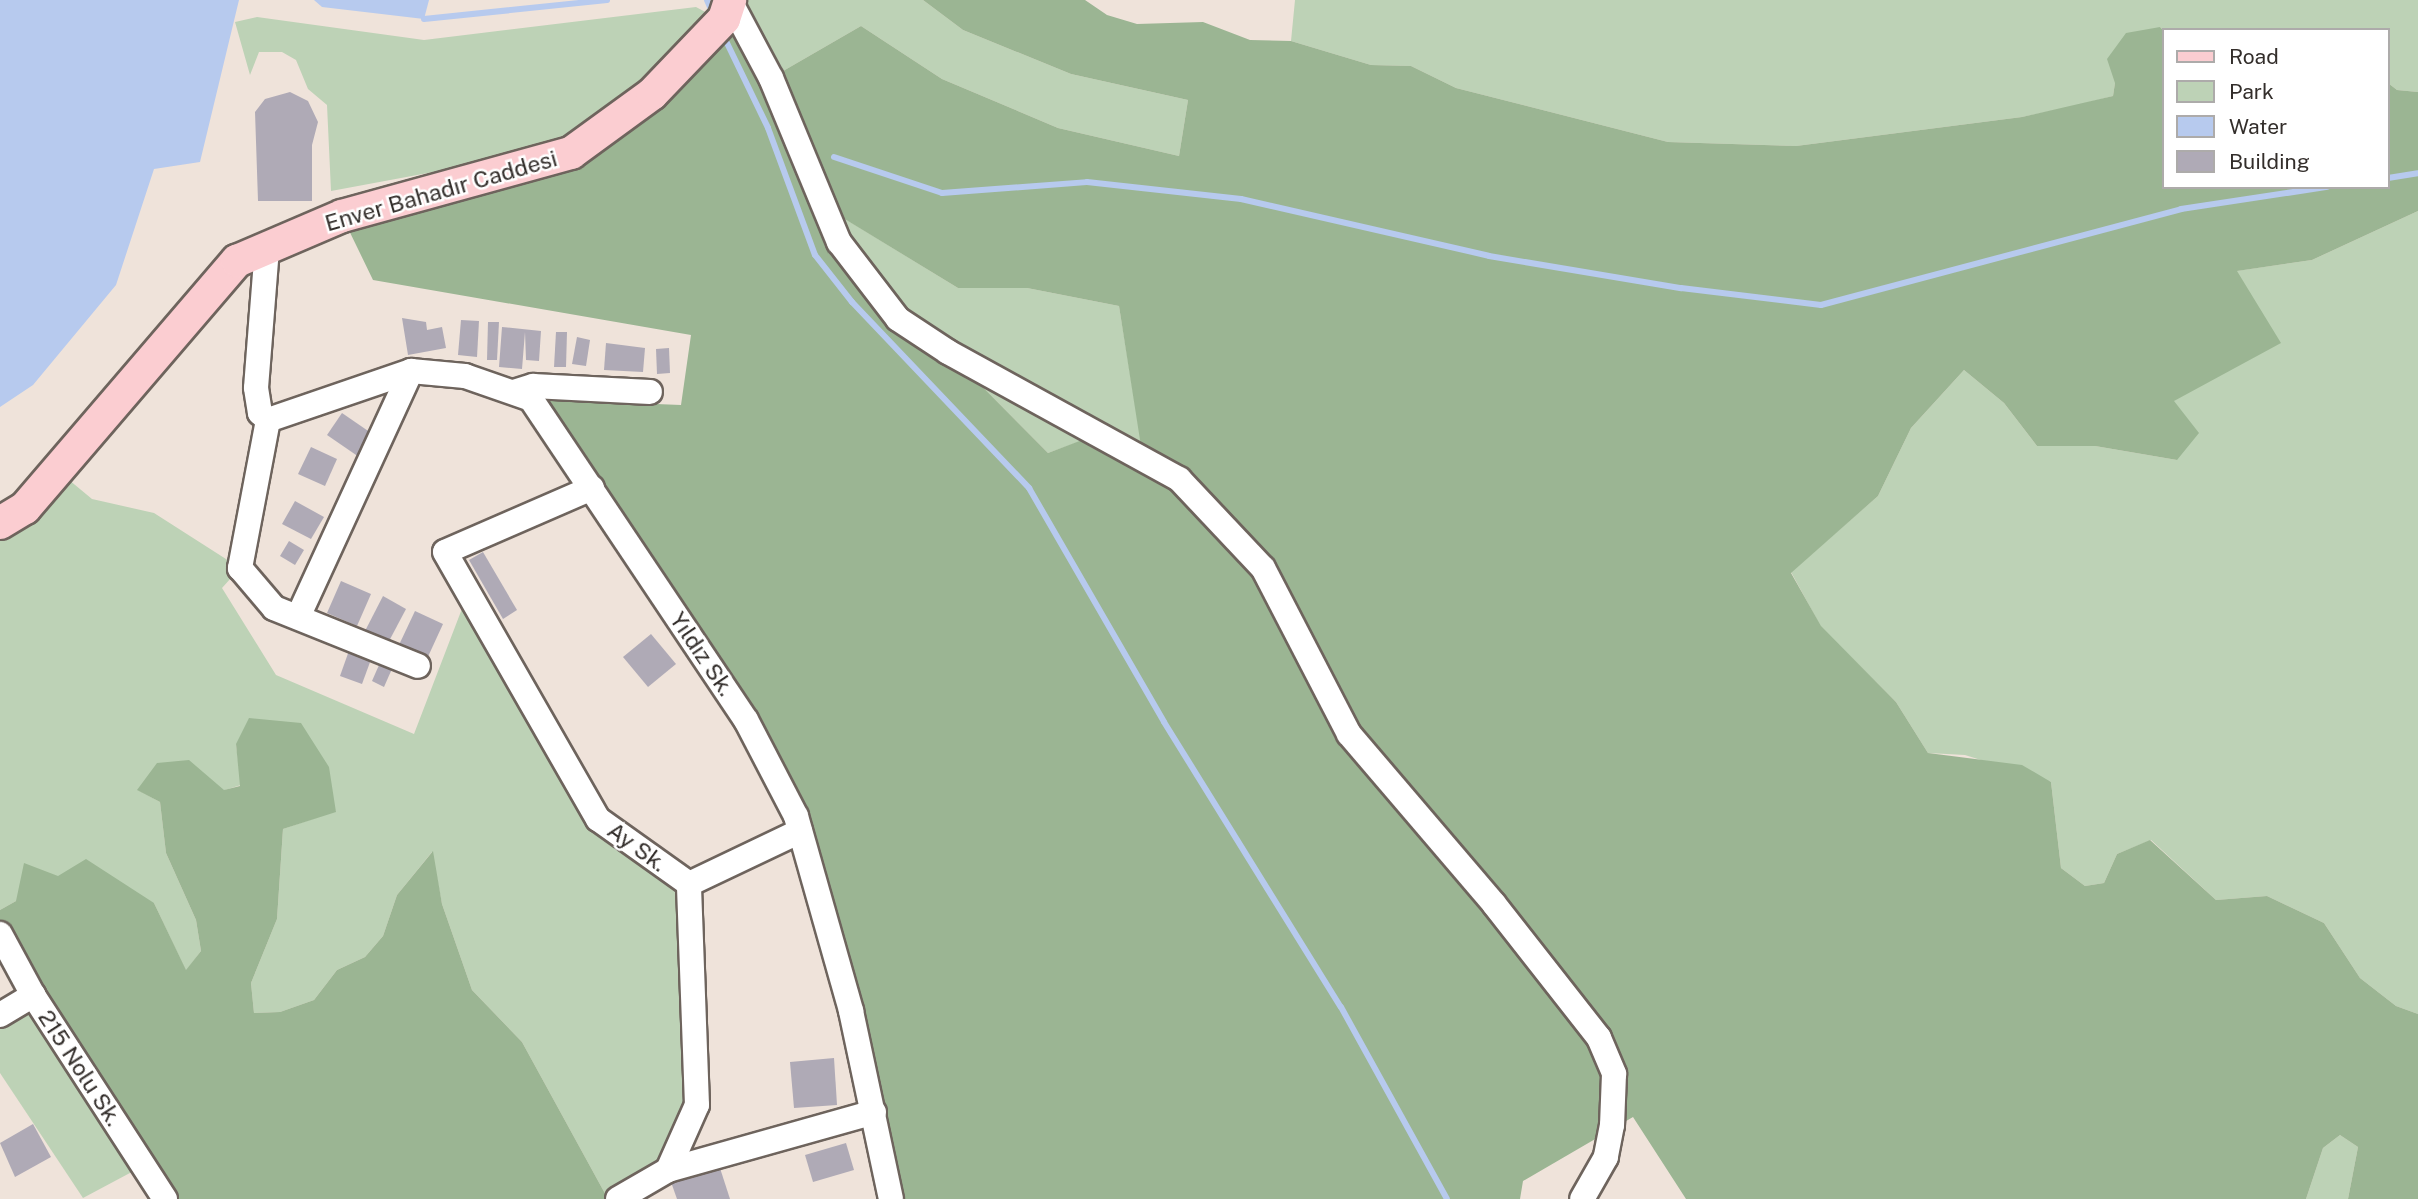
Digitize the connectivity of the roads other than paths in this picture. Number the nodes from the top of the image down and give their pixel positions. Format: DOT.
graph roads {
  1 [pos="728,6"];
  2 [pos="267,248"];
  3 [pos="411,370"];
  4 [pos="514,392"];
  5 [pos="650,392"];
  6 [pos="268,420"];
  7 [pos="593,488"];
  8 [pos="0,523"];
  9 [pos="298,617"];
  10 [pos="418,666"];
  11 [pos="800,831"];
  12 [pos="688,884"];
  13 [pos="0,934"];
  14 [pos="33,995"];
  15 [pos="0,1015"];
  16 [pos="874,1112"];
  17 [pos="668,1170"];
  18 [pos="165,1199"];
  19 [pos="618,1199"];
  20 [pos="891,1199"];
  21 [pos="1582,1199"];
  1 -- 2 [label="main road, Enver Bahadır Caddesi"];
  1 -- 21 [label="street"];
  2 -- 6 [label="street"];
  2 -- 8 [label="main road, Enver Bahadır Caddesi"];
  3 -- 4 [label="street, Yıldız Sk."];
  3 -- 6 [label="street, Yıldız Sk."];
  3 -- 9 [label="street"];
  4 -- 5 [label="street"];
  4 -- 7 [label="street, Yıldız Sk."];
  6 -- 9 [label="street"];
  7 -- 11 [label="street, Yıldız Sk."];
  7 -- 12 [label="street, Ay Sk."];
  9 -- 10 [label="street"];
  11 -- 12 [label="street"];
  11 -- 16 [label="street, Yıldız Sk."];
  12 -- 17 [label="street, Ay Sk."];
  13 -- 14 [label="street, 215 Nolu Sk."];
  14 -- 15 [label="street"];
  14 -- 18 [label="street, 215 Nolu Sk."];
  16 -- 17 [label="street"];
  16 -- 20 [label="street, Yıldız Sk."];
  17 -- 19 [label="street"];
}
